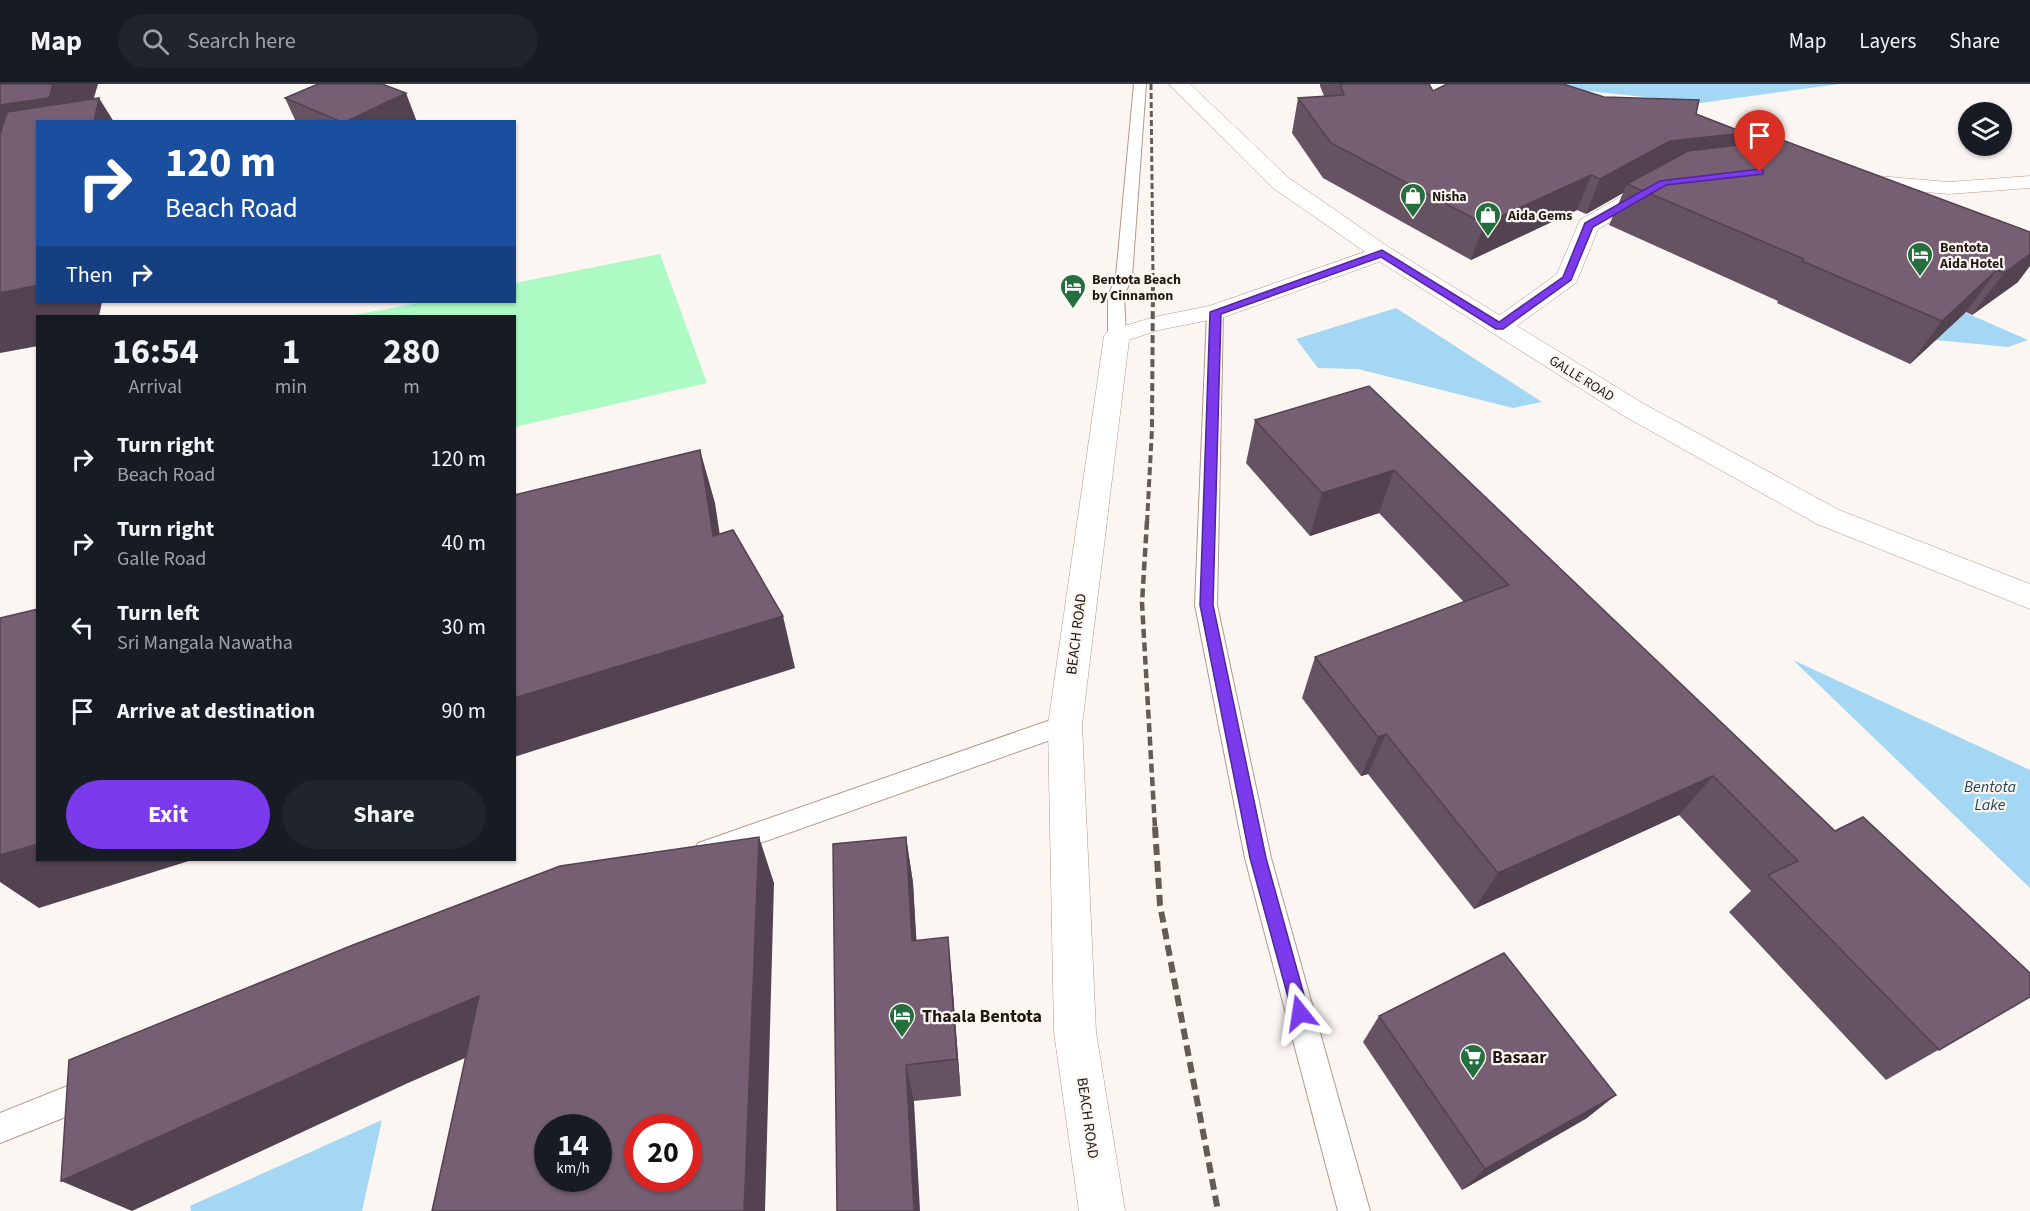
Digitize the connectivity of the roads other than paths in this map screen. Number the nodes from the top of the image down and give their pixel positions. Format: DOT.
graph roads {
  1 [pos="1140,84"];
  2 [pos="1179,84"];
  3 [pos="1831,178"];
  4 [pos="1674,181"];
  5 [pos="2030,182"];
  6 [pos="1382,253"];
  7 [pos="1215,312"];
  8 [pos="1500,327"];
  9 [pos="1117,336"];
  10 [pos="2030,597"];
  11 [pos="1065,724"];
  12 [pos="689,857"];
  13 [pos="123,1080"];
  14 [pos="0,1128"];
  15 [pos="1102,1211"];
  16 [pos="1354,1211"];
  1 -- 9 [label="lane"];
  2 -- 6 [label="main road, GALLE ROAD"];
  3 -- 5 [label="main road"];
  4 -- 8 [label="main road"];
  6 -- 7 [label="main road"];
  6 -- 8 [label="main road, GALLE ROAD"];
  7 -- 9 [label="main road"];
  7 -- 16 [label="lane"];
  8 -- 10 [label="main road, GALLE ROAD"];
  9 -- 11 [label="main road, BEACH ROAD"];
  11 -- 12 [label="lane"];
  11 -- 15 [label="main road, BEACH ROAD"];
  13 -- 14 [label="lane"];
}
